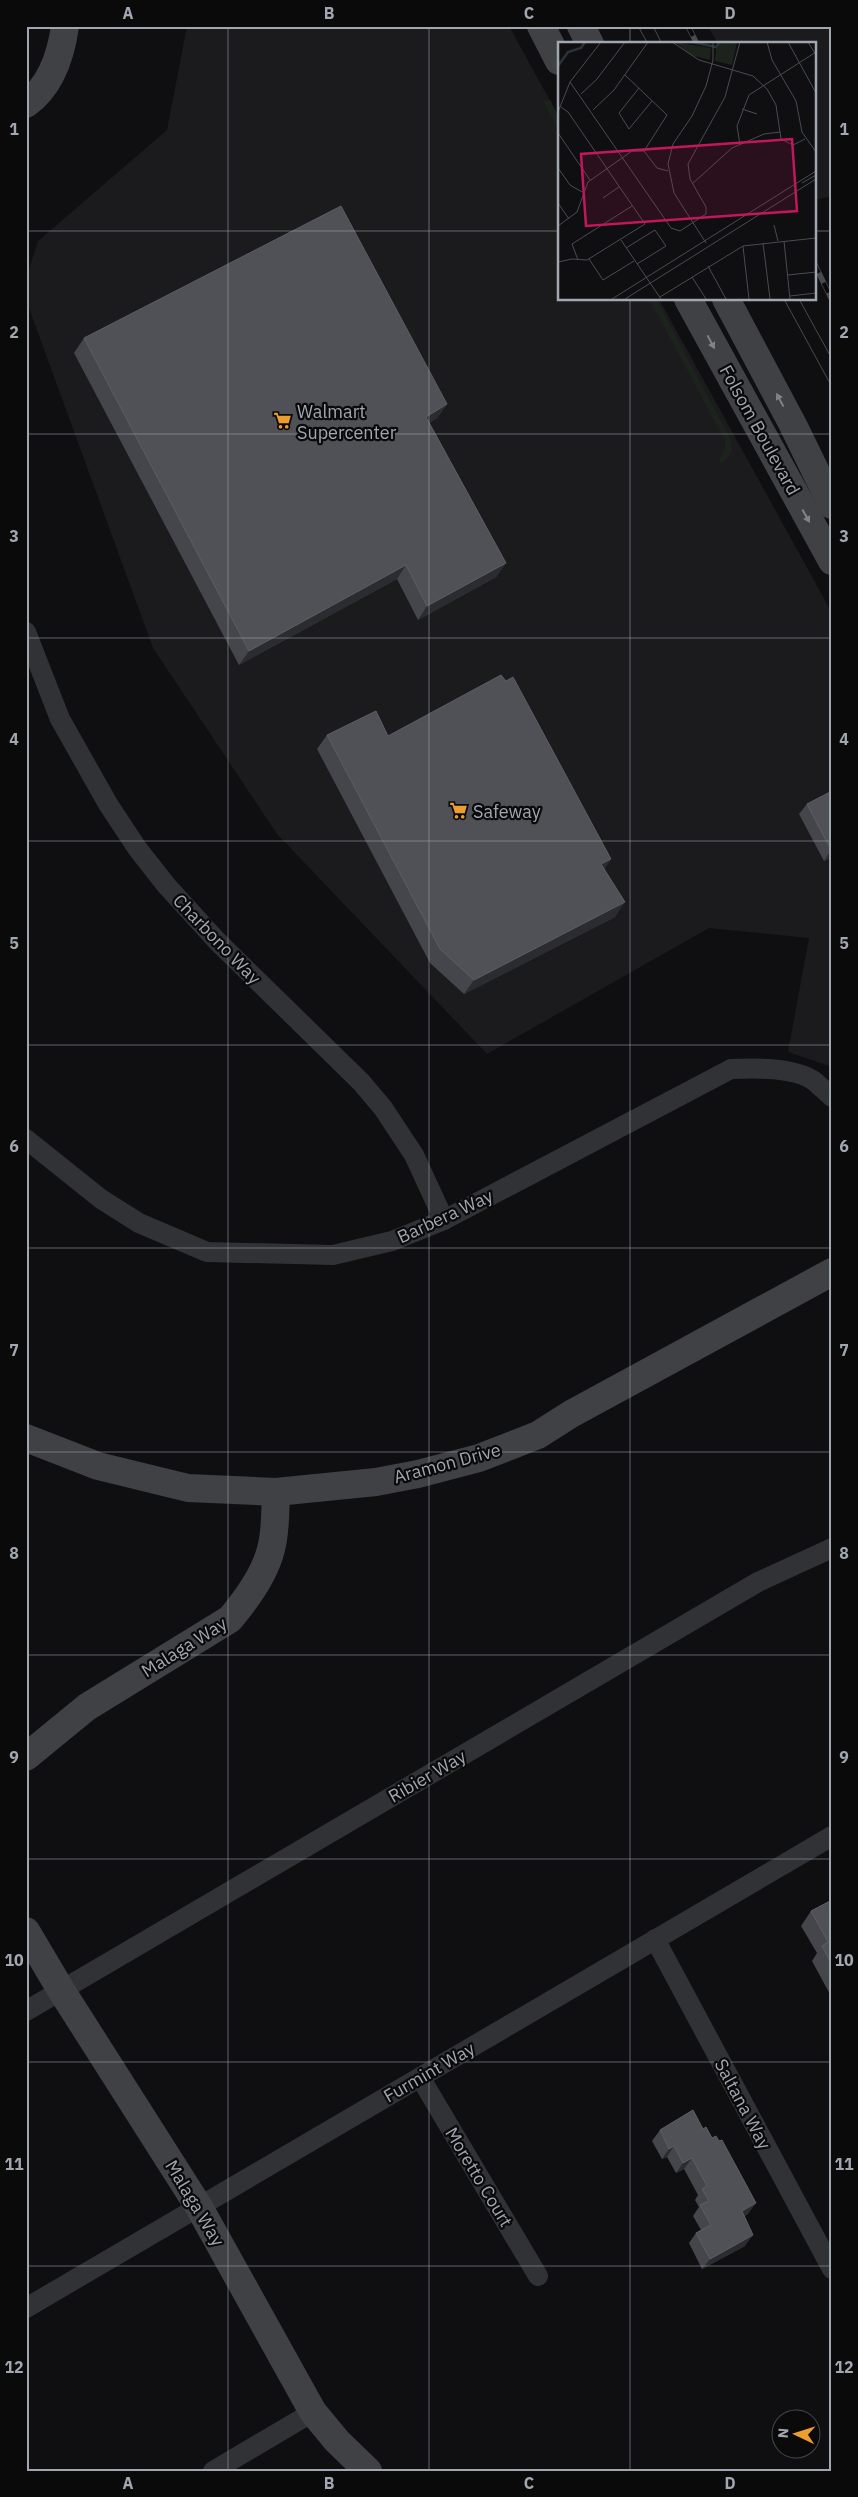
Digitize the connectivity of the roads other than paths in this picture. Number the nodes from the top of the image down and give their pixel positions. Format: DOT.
graph roads {
  1 [pos="66,26"];
  2 [pos="542,26"];
  3 [pos="580,26"];
  4 [pos="589,42"];
  5 [pos="558,59"];
  6 [pos="26,104"];
  7 [pos="689,300"];
  8 [pos="727,300"];
  9 [pos="832,505"];
  10 [pos="832,562"];
  11 [pos="26,632"];
  12 [pos="832,1097"];
  13 [pos="26,1139"];
  14 [pos="444,1220"];
  15 [pos="832,1272"];
  16 [pos="26,1438"];
  17 [pos="276,1492"];
  18 [pos="832,1548"];
  19 [pos="26,1757"];
  20 [pos="832,1836"];
  21 [pos="26,1931"];
  22 [pos="655,1940"];
  23 [pos="61,1990"];
  24 [pos="26,2011"];
  25 [pos="420,2077"];
  26 [pos="199,2207"];
  27 [pos="832,2269"];
  28 [pos="538,2276"];
  29 [pos="26,2308"];
  30 [pos="313,2412"];
  31 [pos="213,2471"];
  32 [pos="368,2471"];
  1 -- 6 [label="street"];
  2 -- 5 [label="street"];
  3 -- 4 [label="street"];
  7 -- 10 [label="street, Folsom Boulevard, one-way"];
  9 -- 8 [label="street, Folsom Boulevard, one-way"];
  11 -- 14 [label="street, Charbono Way"];
  12 -- 14 [label="street, Barbera Way"];
  13 -- 14 [label="street, Barbera Way"];
  15 -- 17 [label="street, Aramon Drive"];
  16 -- 17 [label="street, Aramon Drive"];
  17 -- 19 [label="street, Malaga Way"];
  18 -- 23 [label="street, Ribier Way"];
  20 -- 22 [label="street, Furmint Way"];
  21 -- 23 [label="street, Malaga Way"];
  22 -- 25 [label="street, Furmint Way"];
  22 -- 27 [label="street, Saltana Way"];
  23 -- 24 [label="street, Ribier Way"];
  23 -- 26 [label="street, Malaga Way"];
  25 -- 26 [label="street, Furmint Way"];
  25 -- 28 [label="street, Moretto Court"];
  26 -- 29 [label="street, Furmint Way"];
  26 -- 30 [label="street, Malaga Way"];
  30 -- 31 [label="street"];
  30 -- 32 [label="street, Malaga Way"];
}
